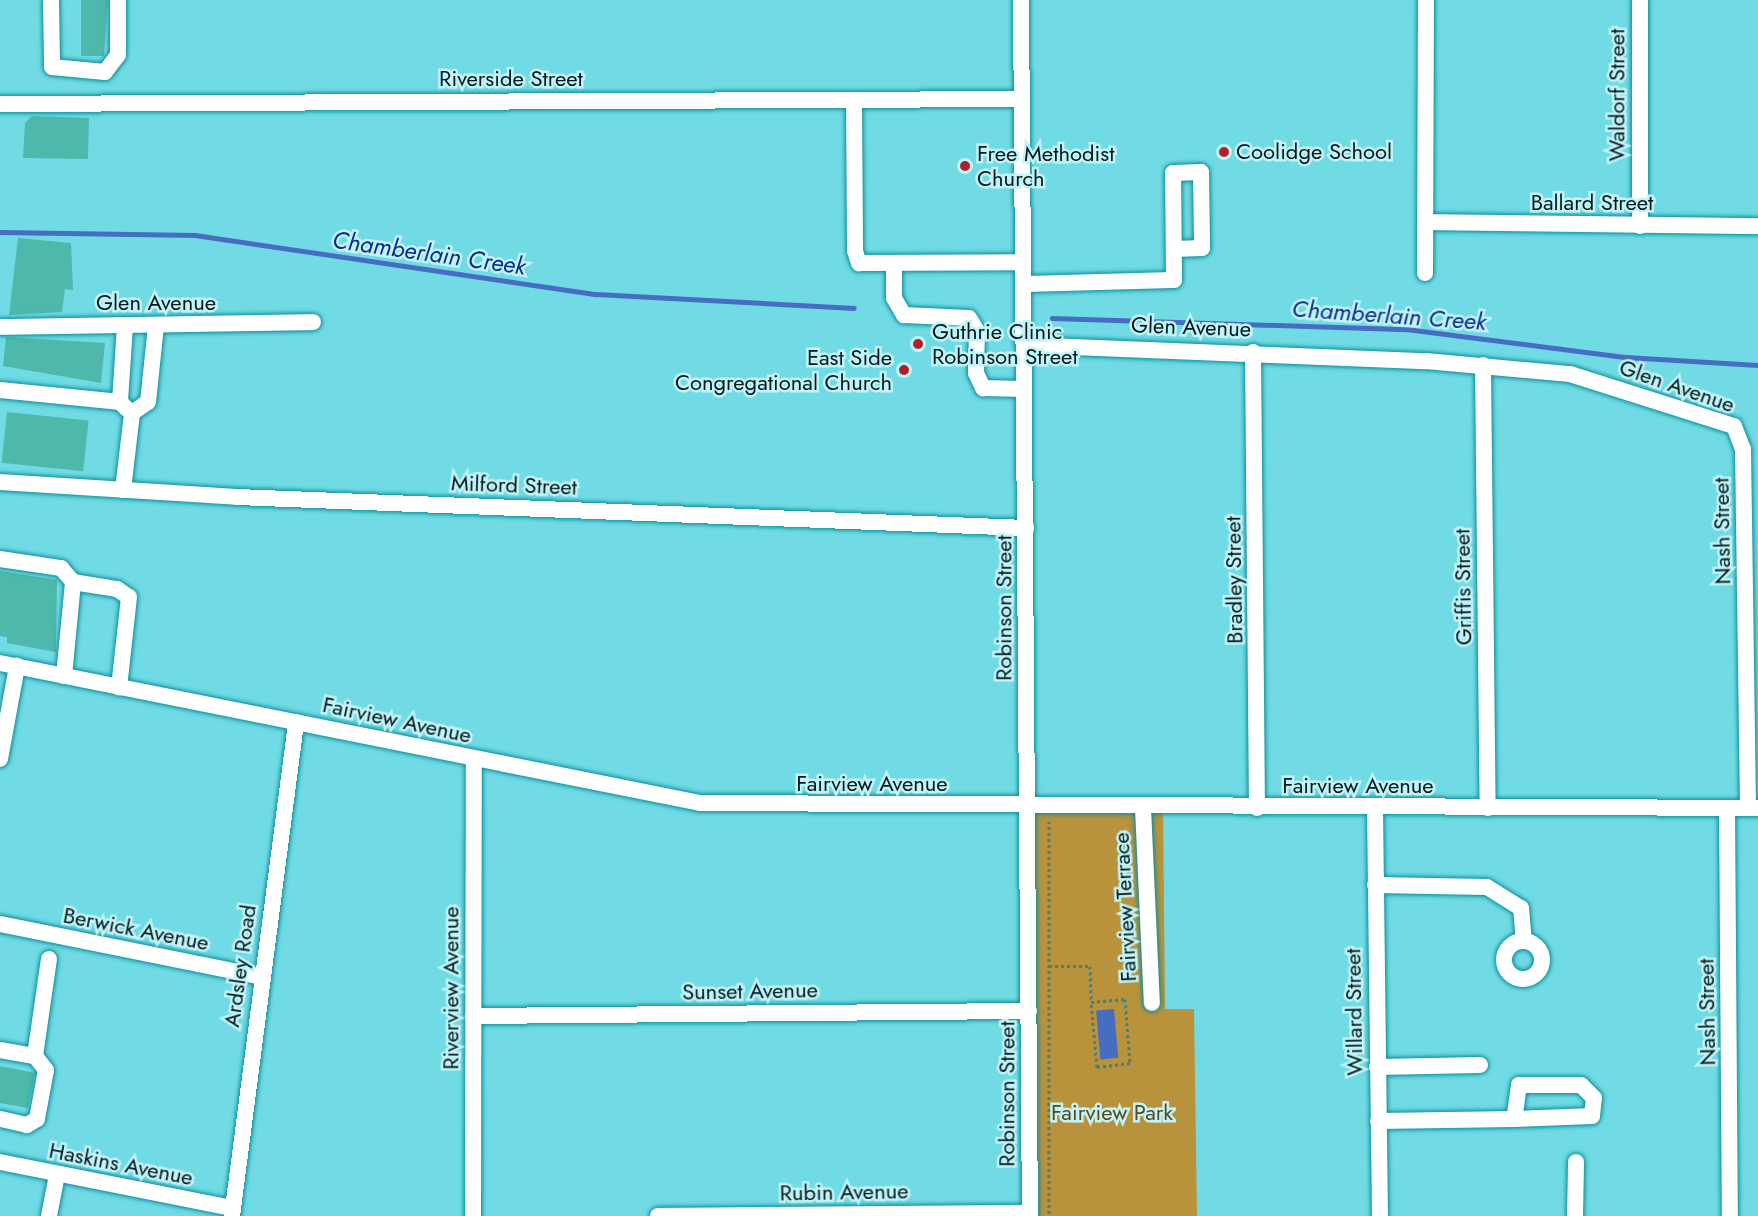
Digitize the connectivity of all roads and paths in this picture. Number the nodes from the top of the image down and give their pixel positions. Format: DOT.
graph roads {
  1 [pos="51,0"];
  2 [pos="118,0"];
  3 [pos="1021,0"];
  4 [pos="1426,0"];
  5 [pos="1640,0"];
  6 [pos="1022,99"];
  7 [pos="854,100"];
  8 [pos="0,105"];
  9 [pos="1425,222"];
  10 [pos="1640,226"];
  11 [pos="1758,226"];
  12 [pos="1174,249"];
  13 [pos="1023,262"];
  14 [pos="894,265"];
  15 [pos="1425,273"];
  16 [pos="1023,284"];
  17 [pos="313,322"];
  18 [pos="125,326"];
  19 [pos="156,326"];
  20 [pos="0,327"];
  21 [pos="1024,345"];
  22 [pos="1253,352"];
  23 [pos="1483,365"];
  24 [pos="0,390"];
  25 [pos="1024,390"];
  26 [pos="120,402"];
  27 [pos="132,413"];
  28 [pos="1739,434"];
  29 [pos="0,482"];
  30 [pos="123,490"];
  31 [pos="1026,528"];
  32 [pos="0,559"];
  33 [pos="73,582"];
  34 [pos="0,663"];
  35 [pos="17,666"];
  36 [pos="64,676"];
  37 [pos="119,687"];
  38 [pos="296,722"];
  39 [pos="0,759"];
  40 [pos="474,759"];
  41 [pos="1028,807"];
  42 [pos="1049,807"];
  43 [pos="1143,808"];
  44 [pos="1257,808"];
  45 [pos="1375,808"];
  46 [pos="1488,808"];
  47 [pos="1727,808"];
  48 [pos="1753,808"];
  49 [pos="1375,885"];
  50 [pos="0,924"];
  51 [pos="1524,941"];
  52 [pos="49,959"];
  53 [pos="1049,966"];
  54 [pos="262,977"];
  55 [pos="1091,1002"];
  56 [pos="1152,1003"];
  57 [pos="1029,1011"];
  58 [pos="472,1016"];
  59 [pos="0,1050"];
  60 [pos="35,1056"];
  61 [pos="1480,1065"];
  62 [pos="1377,1067"];
  63 [pos="0,1119"];
  64 [pos="1514,1119"];
  65 [pos="1378,1121"];
  66 [pos="0,1162"];
  67 [pos="1576,1162"];
  68 [pos="57,1175"];
  69 [pos="233,1212"];
  70 [pos="1030,1214"];
  71 [pos="49,1216"];
  72 [pos="473,1216"];
  73 [pos="658,1216"];
  74 [pos="1049,1216"];
  75 [pos="1380,1216"];
  76 [pos="1575,1216"];
  77 [pos="1730,1216"];
  1 -- 2 [label="street"];
  3 -- 6 [label="street, Robinson Street"];
  4 -- 9 [label="street"];
  5 -- 10 [label="street, Waldorf Street"];
  6 -- 7 [label="street, Riverside Street"];
  6 -- 13 [label="street, Robinson Street"];
  7 -- 8 [label="street, Riverside Street"];
  7 -- 14 [label="street"];
  9 -- 10 [label="street, Ballard Street"];
  9 -- 15 [label="street"];
  10 -- 11 [label="street, Ballard Street"];
  12 -- 12 [label="street"];
  12 -- 16 [label="street"];
  13 -- 14 [label="street"];
  13 -- 16 [label="street, Robinson Street"];
  14 -- 25 [label="street"];
  16 -- 21 [label="street, Robinson Street"];
  17 -- 19 [label="street, Glen Avenue"];
  18 -- 19 [label="street, Glen Avenue"];
  18 -- 20 [label="street, Glen Avenue"];
  18 -- 26 [label="street"];
  19 -- 27 [label="street"];
  21 -- 22 [label="street, Glen Avenue"];
  21 -- 25 [label="street, Robinson Street"];
  22 -- 23 [label="street, Glen Avenue"];
  22 -- 44 [label="street, Bradley Street"];
  23 -- 28 [label="street, Glen Avenue"];
  23 -- 46 [label="street, Griffis Street"];
  24 -- 26 [label="street"];
  25 -- 31 [label="street, Robinson Street"];
  26 -- 27 [label="street"];
  27 -- 30 [label="street"];
  28 -- 48 [label="street, Nash Street"];
  29 -- 30 [label="street, Milford Street"];
  30 -- 31 [label="street, Milford Street"];
  31 -- 41 [label="street, Robinson Street"];
  32 -- 33 [label="street"];
  33 -- 36 [label="street"];
  33 -- 37 [label="street"];
  34 -- 35 [label="street, Fairview Avenue"];
  35 -- 36 [label="street, Fairview Avenue"];
  35 -- 39 [label="street"];
  36 -- 37 [label="street, Fairview Avenue"];
  37 -- 38 [label="street, Fairview Avenue"];
  38 -- 40 [label="street, Fairview Avenue"];
  38 -- 54 [label="street, Ardsley Road"];
  40 -- 41 [label="street, Fairview Avenue"];
  40 -- 58 [label="street, Riverview Avenue"];
  41 -- 42 [label="street, Fairview Avenue"];
  41 -- 57 [label="street, Robinson Street"];
  42 -- 43 [label="street, Fairview Avenue"];
  42 -- 53 [label="path"];
  43 -- 44 [label="street, Fairview Avenue"];
  43 -- 56 [label="street, Fairview Terrace"];
  44 -- 45 [label="street, Fairview Avenue"];
  45 -- 46 [label="street, Fairview Avenue"];
  45 -- 49 [label="street, Willard Street"];
  46 -- 47 [label="street, Fairview Avenue"];
  47 -- 48 [label="street, Fairview Avenue"];
  47 -- 77 [label="street, Nash Street"];
  49 -- 51 [label="street"];
  49 -- 62 [label="street, Willard Street"];
  50 -- 54 [label="street, Berwick Avenue"];
  52 -- 60 [label="street"];
  53 -- 55 [label="path"];
  53 -- 74 [label="path"];
  54 -- 69 [label="street, Ardsley Road"];
  55 -- 55 [label="path"];
  57 -- 58 [label="street, Sunset Avenue"];
  57 -- 70 [label="street, Robinson Street"];
  58 -- 72 [label="street, Riverview Avenue"];
  59 -- 60 [label="street"];
  60 -- 63 [label="street"];
  61 -- 62 [label="street"];
  62 -- 65 [label="street, Willard Street"];
  64 -- 64 [label="street"];
  64 -- 65 [label="street"];
  65 -- 75 [label="street, Willard Street"];
  66 -- 68 [label="street, Haskins Avenue"];
  67 -- 76 [label="street"];
  68 -- 69 [label="street, Haskins Avenue"];
  68 -- 71 [label="street"];
  70 -- 73 [label="street, Rubin Avenue"];
}
